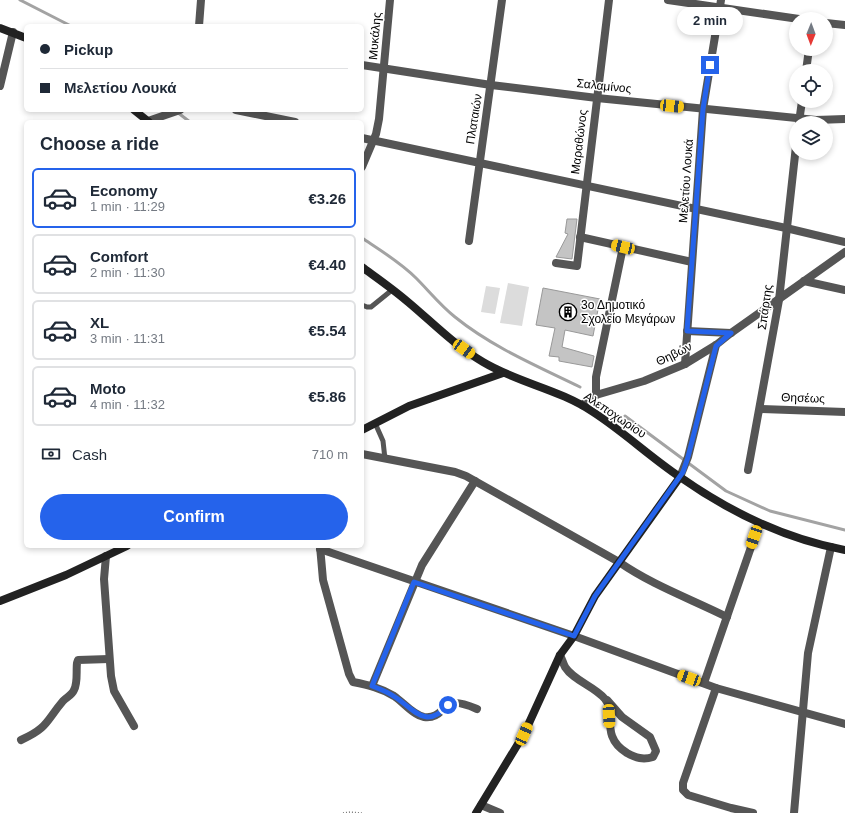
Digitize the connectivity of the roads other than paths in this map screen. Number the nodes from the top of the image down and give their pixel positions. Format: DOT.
graph roads {
  1 [pos="201,0"];
  2 [pos="390,0"];
  3 [pos="502,0"];
  4 [pos="609,0"];
  5 [pos="668,0"];
  6 [pos="720,3"];
  7 [pos="789,17"];
  8 [pos="199,24"];
  9 [pos="833,24"];
  10 [pos="845,25"];
  11 [pos="0,28"];
  12 [pos="13,32"];
  13 [pos="24,37"];
  14 [pos="364,65"];
  15 [pos="385,68"];
  16 [pos="491,85"];
  17 [pos="0,86"];
  18 [pos="597,98"];
  19 [pos="703,109"];
  20 [pos="136,112"];
  21 [pos="175,112"];
  22 [pos="246,112"];
  23 [pos="845,118"];
  24 [pos="833,119"];
  25 [pos="146,120"];
  26 [pos="153,120"];
  27 [pos="285,120"];
  28 [pos="789,120"];
  29 [pos="364,139"];
  30 [pos="373,141"];
  31 [pos="794,160"];
  32 [pos="364,162"];
  33 [pos="479,164"];
  34 [pos="586,187"];
  35 [pos="696,209"];
  36 [pos="786,228"];
  37 [pos="580,237"];
  38 [pos="469,241"];
  39 [pos="845,242"];
  40 [pos="623,247"];
  41 [pos="845,252"];
  42 [pos="692,262"];
  43 [pos="556,263"];
  44 [pos="364,271"];
  45 [pos="804,281"];
  46 [pos="392,290"];
  47 [pos="845,290"];
  48 [pos="778,300"];
  49 [pos="364,306"];
  50 [pos="687,331"];
  51 [pos="731,333"];
  52 [pos="716,346"];
  53 [pos="685,364"];
  54 [pos="503,373"];
  55 [pos="596,395"];
  56 [pos="582,405"];
  57 [pos="760,409"];
  58 [pos="845,412"];
  59 [pos="375,423"];
  60 [pos="364,429"];
  61 [pos="364,454"];
  62 [pos="385,459"];
  63 [pos="748,470"];
  64 [pos="682,475"];
  65 [pos="475,481"];
  66 [pos="759,524"];
  67 [pos="831,547"];
  68 [pos="123,548"];
  69 [pos="320,548"];
  70 [pos="323,548"];
  71 [pos="845,550"];
  72 [pos="106,556"];
  73 [pos="619,562"];
  74 [pos="414,582"];
  75 [pos="0,601"];
  76 [pos="726,617"];
  77 [pos="574,636"];
  78 [pos="560,655"];
  79 [pos="109,659"];
  80 [pos="704,683"];
  81 [pos="372,686"];
  82 [pos="716,688"];
  83 [pos="607,700"];
  84 [pos="477,709"];
  85 [pos="803,712"];
  86 [pos="845,724"];
  87 [pos="134,726"];
  88 [pos="21,740"];
  89 [pos="481,805"];
  90 [pos="476,813"];
  91 [pos="500,813"];
  92 [pos="752,813"];
  93 [pos="794,813"];
  1 -- 8 [label="street"];
  2 -- 15 [label="street, Μυκάλης"];
  3 -- 16 [label="street, Πλαταιών"];
  4 -- 18 [label="street, Μαραθώνος"];
  5 -- 6 [label="street"];
  6 -- 7 [label="street"];
  6 -- 19 [label="street, Μελετίου Λουκά"];
  9 -- 10 [label="street"];
  11 -- 12 [label="street"];
  12 -- 13 [label="street"];
  12 -- 17 [label="street"];
  14 -- 15 [label="street, Σαλαμίνος"];
  15 -- 16 [label="street, Σαλαμίνος"];
  15 -- 30 [label="street, Μυκάλης"];
  16 -- 18 [label="street, Σαλαμίνος"];
  16 -- 33 [label="street, Πλαταιών"];
  18 -- 19 [label="street, Σαλαμίνος"];
  18 -- 34 [label="street, Μαραθώνος"];
  19 -- 28 [label="street, Σαλαμίνος"];
  19 -- 35 [label="street, Μελετίου Λουκά"];
  20 -- 25 [label="street"];
  21 -- 26 [label="street"];
  22 -- 27 [label="street"];
  23 -- 24 [label="street, Σαλαμίνος"];
  29 -- 30 [label="street"];
  30 -- 32 [label="street, Μυκάλης"];
  30 -- 33 [label="street"];
  31 -- 36 [label="street, Σπάρτης"];
  33 -- 34 [label="street"];
  33 -- 38 [label="street, Πλαταιών"];
  34 -- 35 [label="street"];
  34 -- 37 [label="street, Μαραθώνος"];
  35 -- 36 [label="street"];
  35 -- 42 [label="street, Μελετίου Λουκά"];
  36 -- 39 [label="street"];
  36 -- 48 [label="street, Σπάρτης"];
  37 -- 40 [label="street"];
  37 -- 43 [label="street, Μαραθώνος"];
  40 -- 42 [label="street"];
  40 -- 55 [label="street"];
  41 -- 45 [label="street, Θηβών"];
  42 -- 50 [label="street, Μελετίου Λουκά"];
  44 -- 46 [label="street, Αλεποχωρίου"];
  45 -- 47 [label="street"];
  45 -- 48 [label="street, Θηβών"];
  46 -- 49 [label="lane"];
  46 -- 54 [label="street, Αλεποχωρίου"];
  48 -- 51 [label="street, Θηβών"];
  48 -- 57 [label="street, Σπάρτης"];
  50 -- 51 [label="street"];
  50 -- 53 [label="street, Μελετίου Λουκά"];
  51 -- 52 [label="street, Θηβών"];
  52 -- 53 [label="street, Θηβών"];
  52 -- 64 [label="street"];
  53 -- 55 [label="street, Θηβών"];
  54 -- 56 [label="street, Αλεποχωρίου"];
  54 -- 59 [label="street"];
  55 -- 56 [label="street, Θηβών"];
  56 -- 64 [label="street, Αλεποχωρίου"];
  57 -- 58 [label="street, Θησέως"];
  57 -- 63 [label="street, Σπάρτης"];
  59 -- 60 [label="street"];
  59 -- 62 [label="lane"];
  61 -- 62 [label="street"];
  62 -- 65 [label="street"];
  64 -- 66 [label="street, Αλεποχωρίου"];
  64 -- 73 [label="street"];
  65 -- 73 [label="street"];
  65 -- 74 [label="street"];
  66 -- 67 [label="street, Αλεποχωρίου"];
  66 -- 76 [label="street"];
  67 -- 71 [label="street, Αλεποχωρίου"];
  67 -- 85 [label="street"];
  68 -- 72 [label="street"];
  69 -- 81 [label="street"];
  70 -- 74 [label="street"];
  72 -- 75 [label="street"];
  72 -- 79 [label="street"];
  73 -- 76 [label="street"];
  73 -- 77 [label="street"];
  74 -- 77 [label="street"];
  74 -- 81 [label="street"];
  76 -- 80 [label="street"];
  77 -- 78 [label="street"];
  77 -- 80 [label="street"];
  78 -- 83 [label="street"];
  78 -- 89 [label="street"];
  79 -- 87 [label="street"];
  79 -- 88 [label="street"];
  80 -- 82 [label="street"];
  81 -- 84 [label="street"];
  82 -- 85 [label="street"];
  82 -- 92 [label="street"];
  83 -- 83 [label="street"];
  85 -- 86 [label="street"];
  85 -- 93 [label="street"];
  89 -- 90 [label="street"];
  89 -- 91 [label="street"];
}
